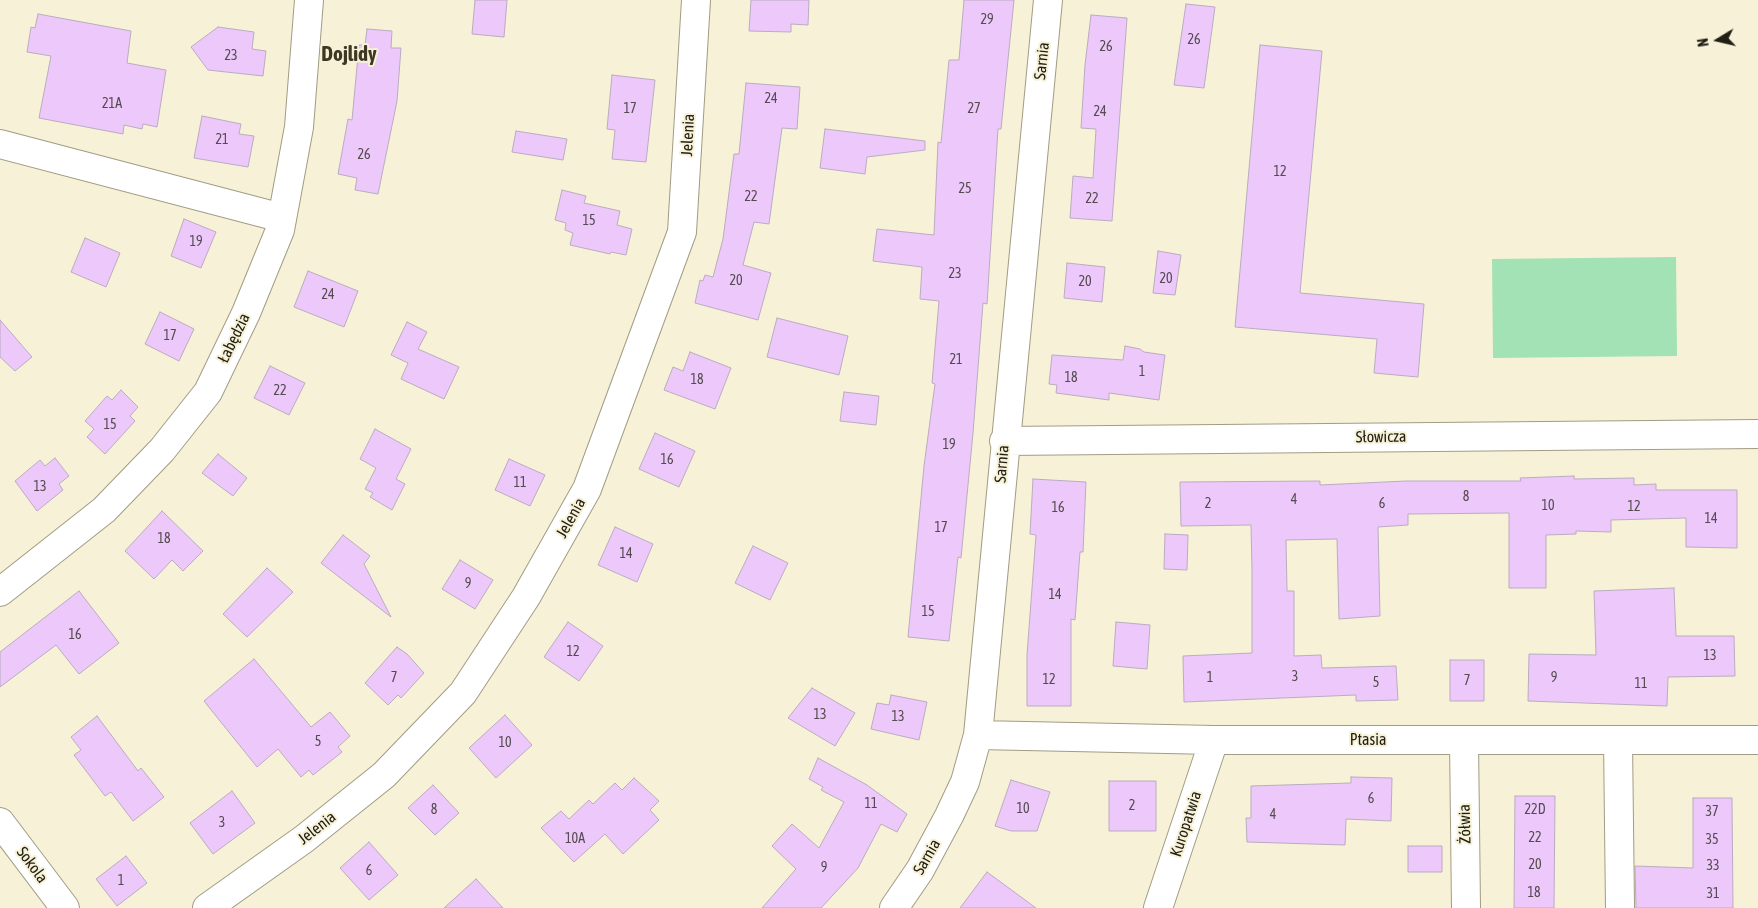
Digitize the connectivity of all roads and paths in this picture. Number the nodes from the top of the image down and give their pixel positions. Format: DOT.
graph roads {
  1 [pos="309,0"];
  2 [pos="696,0"];
  3 [pos="1048,0"];
  4 [pos="0,144"];
  5 [pos="282,218"];
  6 [pos="1758,434"];
  7 [pos="1004,441"];
  8 [pos="0,592"];
  9 [pos="978,735"];
  10 [pos="1214,740"];
  11 [pos="1464,740"];
  12 [pos="1618,740"];
  13 [pos="1758,740"];
  14 [pos="0,822"];
  15 [pos="65,908"];
  16 [pos="207,908"];
  17 [pos="894,908"];
  18 [pos="1158,908"];
  19 [pos="1466,908"];
  20 [pos="1620,908"];
  1 -- 5 [label="street, Łabędzia"];
  2 -- 16 [label="street, Jelenia"];
  3 -- 7 [label="street, Sarnia"];
  4 -- 5 [label="street"];
  5 -- 8 [label="street, Łabędzia"];
  6 -- 7 [label="street, Słowicza"];
  7 -- 9 [label="street, Sarnia"];
  9 -- 10 [label="street, Ptasia"];
  9 -- 17 [label="street, Sarnia"];
  10 -- 11 [label="street, Ptasia"];
  10 -- 18 [label="street, Kuropatwia"];
  11 -- 12 [label="street, Ptasia"];
  11 -- 19 [label="street, Żółwia"];
  12 -- 13 [label="street, Ptasia"];
  12 -- 20 [label="street"];
  14 -- 15 [label="street, Sokola"];
}
